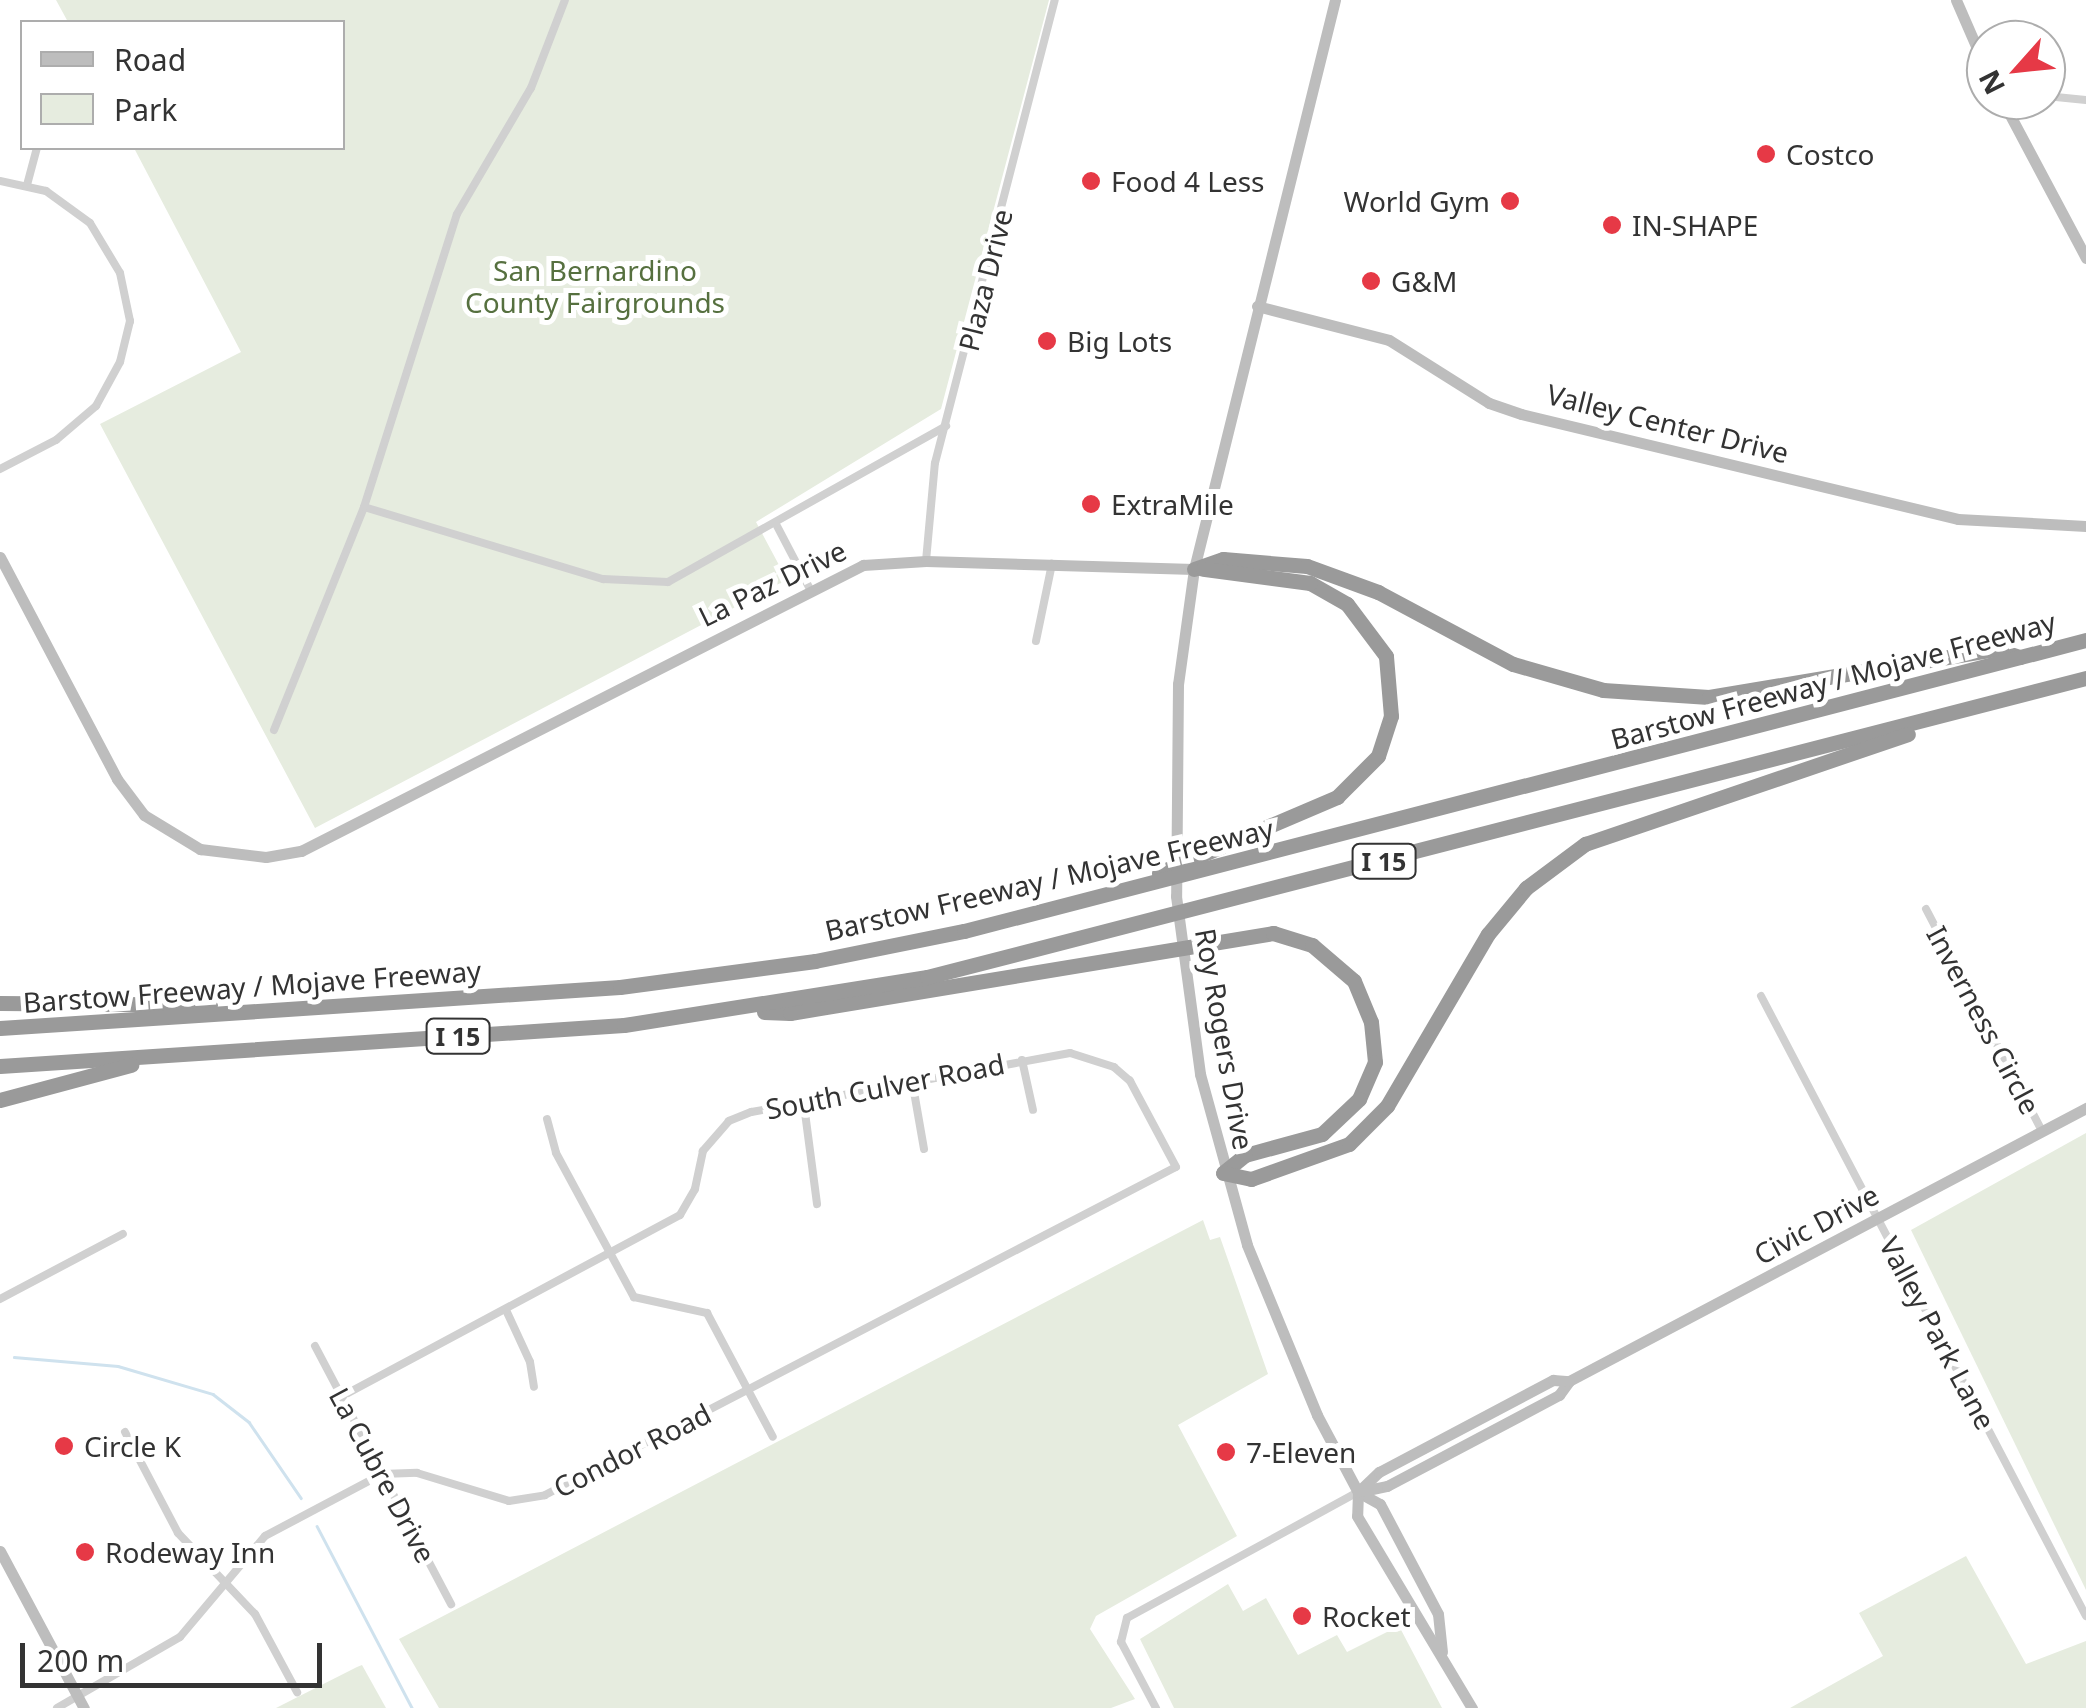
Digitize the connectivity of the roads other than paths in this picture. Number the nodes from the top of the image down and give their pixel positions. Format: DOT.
graph roads {
  1 [pos="565,0"];
  2 [pos="1055,0"];
  3 [pos="1334,0"];
  4 [pos="1956,0"];
  5 [pos="1966,23"];
  6 [pos="2013,120"];
  7 [pos="36,150"];
  8 [pos="0,181"];
  9 [pos="27,185"];
  10 [pos="2086,258"];
  11 [pos="1257,306"];
  12 [pos="946,426"];
  13 [pos="0,469"];
  14 [pos="364,507"];
  15 [pos="776,526"];
  16 [pos="2086,526"];
  17 [pos="0,557"];
  18 [pos="926,561"];
  19 [pos="1052,564"];
  20 [pos="1194,568"];
  21 [pos="810,589"];
  22 [pos="2086,640"];
  23 [pos="1036,641"];
  24 [pos="2020,657"];
  25 [pos="2086,678"];
  26 [pos="2028,694"];
  27 [pos="274,730"];
  28 [pos="1113,893"];
  29 [pos="1926,910"];
  30 [pos="1762,996"];
  31 [pos="0,1003"];
  32 [pos="339,1005"];
  33 [pos="735,1010"];
  34 [pos="0,1028"];
  35 [pos="180,1055"];
  36 [pos="1022,1060"];
  37 [pos="0,1066"];
  38 [pos="912,1086"];
  39 [pos="0,1100"];
  40 [pos="804,1105"];
  41 [pos="2086,1108"];
  42 [pos="1034,1110"];
  43 [pos="547,1119"];
  44 [pos="2042,1131"];
  45 [pos="924,1149"];
  46 [pos="1176,1167"];
  47 [pos="1223,1173"];
  48 [pos="817,1204"];
  49 [pos="1878,1219"];
  50 [pos="124,1234"];
  51 [pos="610,1256"];
  52 [pos="0,1299"];
  53 [pos="506,1310"];
  54 [pos="316,1346"];
  55 [pos="534,1388"];
  56 [pos="749,1390"];
  57 [pos="342,1396"];
  58 [pos="125,1432"];
  59 [pos="773,1437"];
  60 [pos="382,1474"];
  61 [pos="1358,1492"];
  62 [pos="0,1551"];
  63 [pos="224,1580"];
  64 [pos="451,1604"];
  65 [pos="2086,1616"];
  66 [pos="1442,1652"];
  67 [pos="297,1692"];
  68 [pos="81,1703"];
  69 [pos="57,1708"];
  70 [pos="1156,1708"];
  71 [pos="1472,1708"];
  1 -- 14 [label="street"];
  2 -- 12 [label="street, Plaza Drive"];
  3 -- 11 [label="street"];
  4 -- 5 [label="street"];
  6 -- 10 [label="street"];
  7 -- 9 [label="street"];
  8 -- 9 [label="street"];
  9 -- 13 [label="street"];
  11 -- 16 [label="street, Valley Center Drive"];
  11 -- 20 [label="street"];
  12 -- 15 [label="street"];
  12 -- 18 [label="street, Plaza Drive"];
  14 -- 15 [label="street"];
  14 -- 27 [label="street"];
  15 -- 21 [label="street"];
  17 -- 21 [label="street, La Paz Drive"];
  18 -- 19 [label="street, La Paz Drive"];
  18 -- 21 [label="street, La Paz Drive"];
  19 -- 20 [label="street, La Paz Drive"];
  19 -- 23 [label="street"];
  20 -- 24 [label="highway"];
  20 -- 28 [label="highway"];
  20 -- 47 [label="street, Roy Rogers Drive"];
  22 -- 24 [label="highway, Barstow Freeway / Mojave Freeway / I 15"];
  24 -- 28 [label="highway, Barstow Freeway / Mojave Freeway / I 15"];
  25 -- 26 [label="highway, I 15"];
  26 -- 33 [label="highway, I 15"];
  26 -- 47 [label="highway"];
  28 -- 32 [label="highway, Barstow Freeway / Mojave Freeway / I 15"];
  29 -- 44 [label="street, Inverness Circle"];
  30 -- 49 [label="street, Valley Park Lane"];
  31 -- 32 [label="highway"];
  32 -- 34 [label="highway, Barstow Freeway / Mojave Freeway / I 15"];
  33 -- 35 [label="highway, I 15"];
  33 -- 47 [label="highway"];
  35 -- 37 [label="highway, I 15"];
  35 -- 39 [label="highway"];
  36 -- 38 [label="street, South Culver Road"];
  36 -- 42 [label="street"];
  36 -- 46 [label="street, South Culver Road"];
  38 -- 40 [label="street, South Culver Road"];
  38 -- 45 [label="street"];
  40 -- 48 [label="street"];
  40 -- 51 [label="street, South Culver Road"];
  41 -- 44 [label="street, Civic Drive"];
  43 -- 51 [label="street"];
  44 -- 49 [label="street, Civic Drive"];
  46 -- 56 [label="street, Condor Road"];
  47 -- 61 [label="street, Roy Rogers Drive"];
  49 -- 61 [label="street, Civic Drive"];
  49 -- 65 [label="street, Valley Park Lane"];
  50 -- 52 [label="street"];
  51 -- 53 [label="street, South Culver Road"];
  51 -- 56 [label="street"];
  53 -- 55 [label="street"];
  53 -- 57 [label="street, South Culver Road"];
  54 -- 57 [label="street, La Cubre Drive"];
  56 -- 59 [label="street"];
  56 -- 60 [label="street, Condor Road"];
  57 -- 60 [label="street, La Cubre Drive"];
  58 -- 63 [label="street"];
  60 -- 63 [label="street"];
  60 -- 64 [label="street, La Cubre Drive"];
  61 -- 66 [label="street, Roy Rogers Drive"];
  61 -- 66 [label="street, Roy Rogers Drive"];
  61 -- 70 [label="street, Civic Drive"];
  62 -- 68 [label="street"];
  63 -- 67 [label="street"];
  63 -- 68 [label="street"];
  66 -- 71 [label="street, Roy Rogers Drive"];
  68 -- 69 [label="street"];
}
